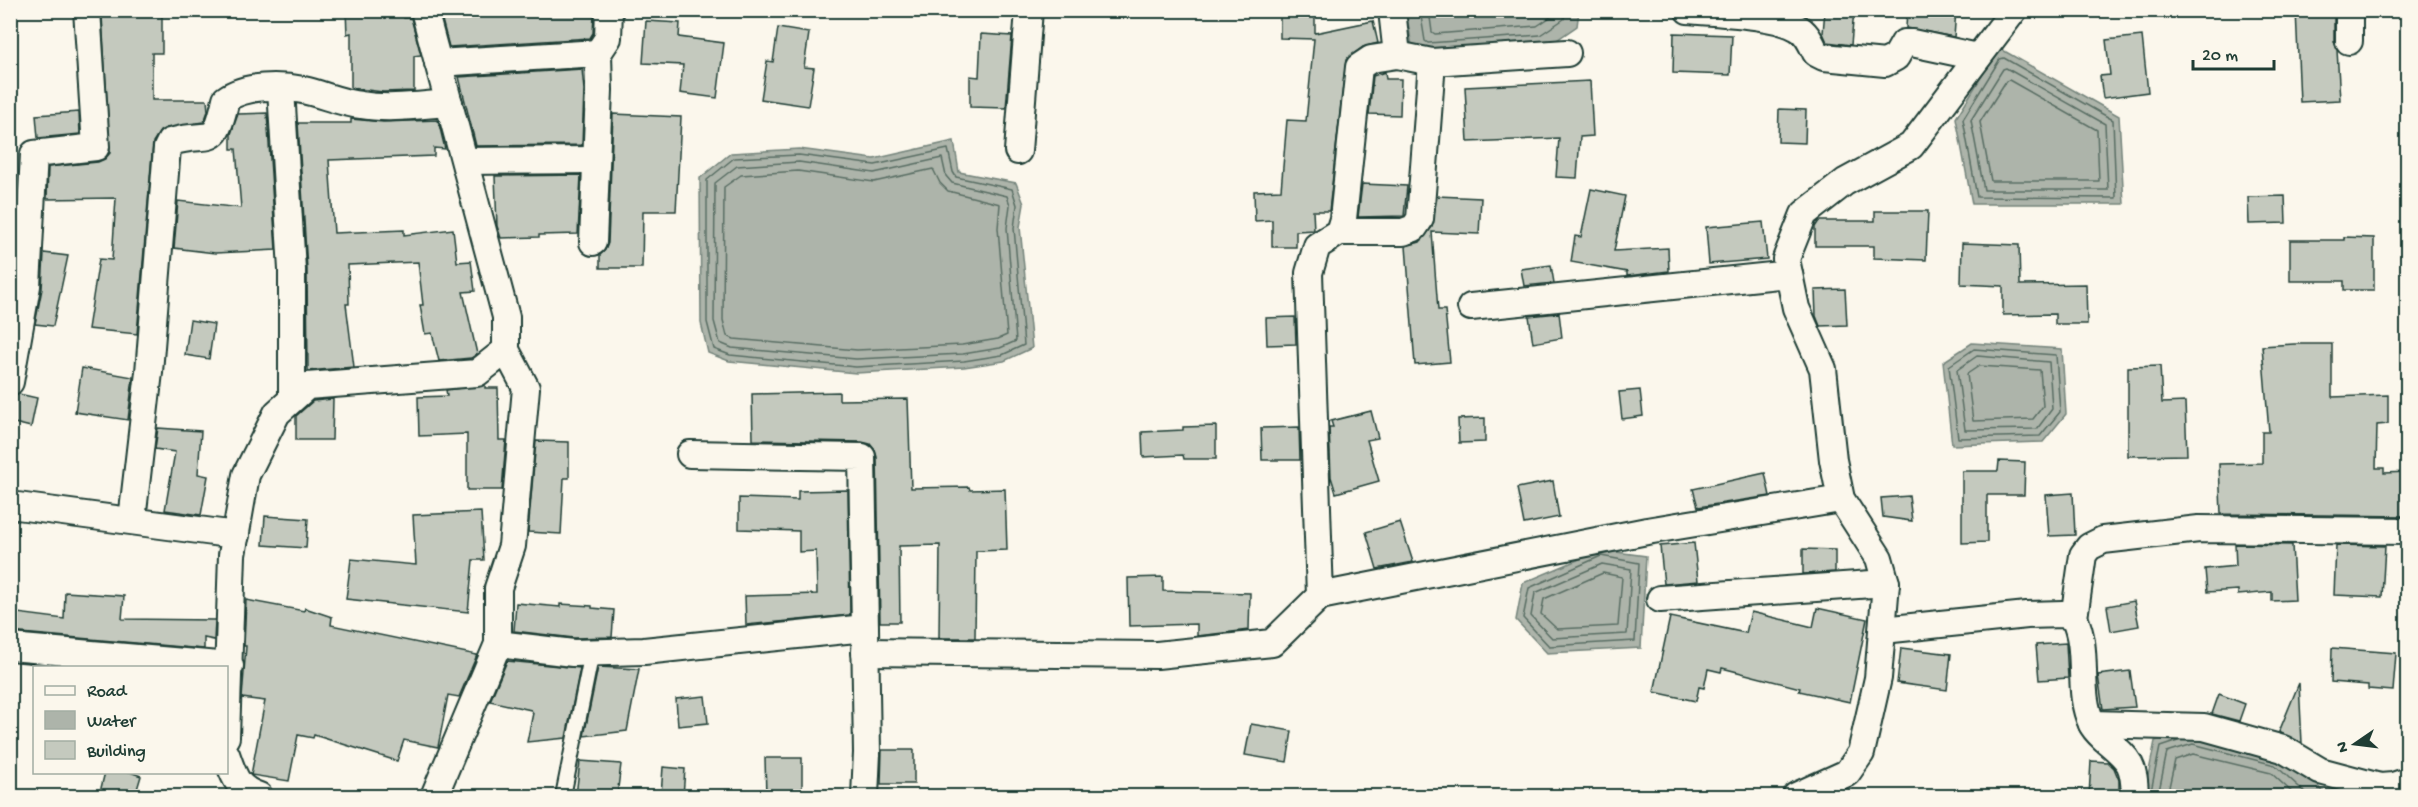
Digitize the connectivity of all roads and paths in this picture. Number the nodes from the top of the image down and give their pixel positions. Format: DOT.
graph roads {
  1 [pos="87,10"];
  2 [pos="424,10"];
  3 [pos="609,10"];
  4 [pos="1029,10"];
  5 [pos="1392,10"];
  6 [pos="1688,10"];
  7 [pos="2014,10"];
  8 [pos="2349,10"];
  9 [pos="2349,41"];
  10 [pos="598,53"];
  11 [pos="1567,53"];
  12 [pos="1397,55"];
  13 [pos="1978,57"];
  14 [pos="1432,62"];
  15 [pos="438,63"];
  16 [pos="280,89"];
  17 [pos="449,103"];
  18 [pos="1018,151"];
  19 [pos="596,160"];
  20 [pos="465,161"];
  21 [pos="1340,232"];
  22 [pos="593,242"];
  23 [pos="1789,274"];
  24 [pos="1471,307"];
  25 [pos="506,350"];
  26 [pos="10,382"];
  27 [pos="292,398"];
  28 [pos="690,454"];
  29 [pos="1841,499"];
  30 [pos="10,505"];
  31 [pos="132,520"];
  32 [pos="2408,531"];
  33 [pos="236,535"];
  34 [pos="1886,584"];
  35 [pos="1320,596"];
  36 [pos="1660,599"];
  37 [pos="2074,618"];
  38 [pos="1883,630"];
  39 [pos="865,640"];
  40 [pos="498,644"];
  41 [pos="10,646"];
  42 [pos="592,652"];
  43 [pos="230,666"];
  44 [pos="228,702"];
  45 [pos="2092,724"];
  46 [pos="228,759"];
  47 [pos="2408,781"];
  48 [pos="260,796"];
  49 [pos="434,796"];
  50 [pos="563,796"];
  51 [pos="865,796"];
  52 [pos="1796,796"];
  53 [pos="2135,796"];
  1 -- 26 [label="street"];
  2 -- 15 [label="street"];
  3 -- 10 [label="street"];
  4 -- 18 [label="street"];
  5 -- 12 [label="street"];
  6 -- 13 [label="street"];
  7 -- 13 [label="street"];
  8 -- 9 [label="street"];
  10 -- 15 [label="street"];
  10 -- 19 [label="street"];
  11 -- 14 [label="street"];
  12 -- 14 [label="street"];
  12 -- 21 [label="street"];
  13 -- 23 [label="street"];
  14 -- 21 [label="street"];
  15 -- 17 [label="street"];
  16 -- 17 [label="street"];
  16 -- 27 [label="street"];
  16 -- 31 [label="street"];
  17 -- 20 [label="street"];
  19 -- 20 [label="street"];
  19 -- 22 [label="street"];
  20 -- 25 [label="street"];
  21 -- 35 [label="street"];
  23 -- 24 [label="street"];
  23 -- 29 [label="street"];
  25 -- 27 [label="street"];
  25 -- 40 [label="street"];
  27 -- 33 [label="street"];
  28 -- 39 [label="street"];
  29 -- 34 [label="street"];
  29 -- 35 [label="street"];
  30 -- 31 [label="street"];
  31 -- 33 [label="street"];
  32 -- 37 [label="street"];
  33 -- 43 [label="street"];
  34 -- 36 [label="street"];
  34 -- 38 [label="street"];
  35 -- 39 [label="street"];
  37 -- 38 [label="street"];
  37 -- 45 [label="street"];
  38 -- 52 [label="street"];
  39 -- 42 [label="street"];
  39 -- 51 [label="street"];
  40 -- 42 [label="street"];
  40 -- 49 [label="street"];
  41 -- 43 [label="street"];
  42 -- 50 [label="lane"];
  43 -- 44 [label="street"];
  45 -- 47 [label="street"];
  45 -- 53 [label="street"];
  46 -- 48 [label="street"];
}
